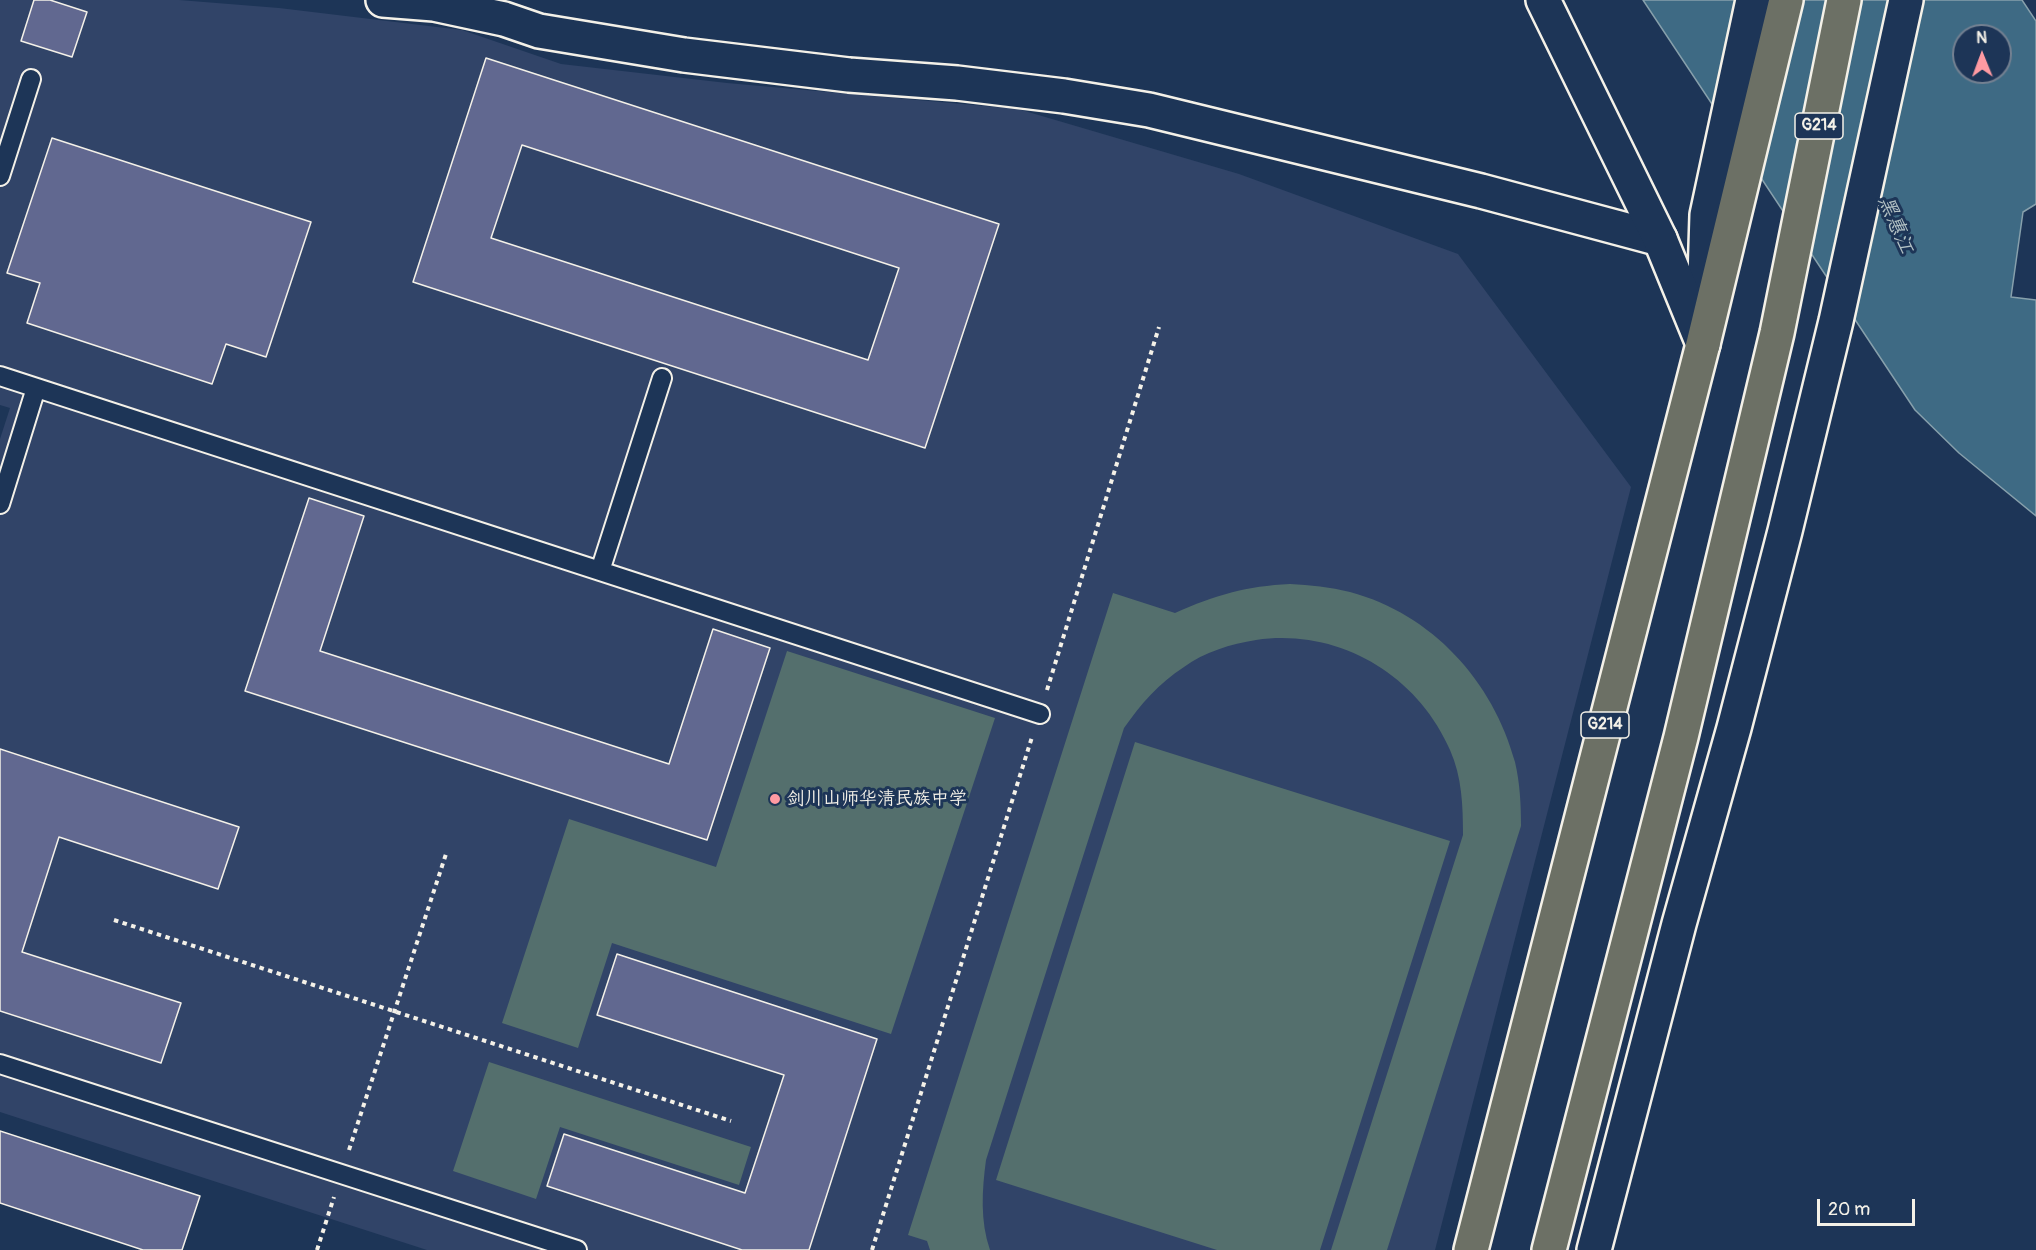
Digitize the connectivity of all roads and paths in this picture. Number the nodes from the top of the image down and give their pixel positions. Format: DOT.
graph roads {
  1 [pos="383,0"];
  2 [pos="1543,0"];
  3 [pos="1753,0"];
  4 [pos="1786,0"];
  5 [pos="1844,0"];
  6 [pos="1906,0"];
  7 [pos="31,79"];
  8 [pos="0,176"];
  9 [pos="1726,190"];
  10 [pos="1660,239"];
  11 [pos="1160,327"];
  12 [pos="1703,344"];
  13 [pos="0,376"];
  14 [pos="662,378"];
  15 [pos="36,388"];
  16 [pos="0,504"];
  17 [pos="600,571"];
  18 [pos="1040,714"];
  19 [pos="447,851"];
  20 [pos="114,920"];
  21 [pos="395,1011"];
  22 [pos="0,1064"];
  23 [pos="731,1120"];
  24 [pos="341,1174"];
  25 [pos="316,1250"];
  26 [pos="576,1250"];
  27 [pos="872,1250"];
  28 [pos="1471,1250"];
  29 [pos="1549,1250"];
  30 [pos="1594,1250"];
  1 -- 10 [label="street"];
  2 -- 10 [label="street"];
  3 -- 9 [label="street"];
  4 -- 9 [label="highway, G214"];
  5 -- 29 [label="highway, G214"];
  6 -- 30 [label="street"];
  7 -- 8 [label="lane"];
  9 -- 12 [label="highway, G214"];
  10 -- 12 [label="street"];
  11 -- 18 [label="path"];
  12 -- 28 [label="highway, G214"];
  13 -- 15 [label="lane"];
  14 -- 17 [label="lane"];
  15 -- 16 [label="lane"];
  15 -- 17 [label="lane"];
  17 -- 18 [label="lane"];
  18 -- 27 [label="path"];
  19 -- 21 [label="path"];
  20 -- 21 [label="path"];
  21 -- 23 [label="path"];
  21 -- 24 [label="path"];
  22 -- 24 [label="lane"];
  24 -- 25 [label="path"];
  24 -- 26 [label="lane"];
}
